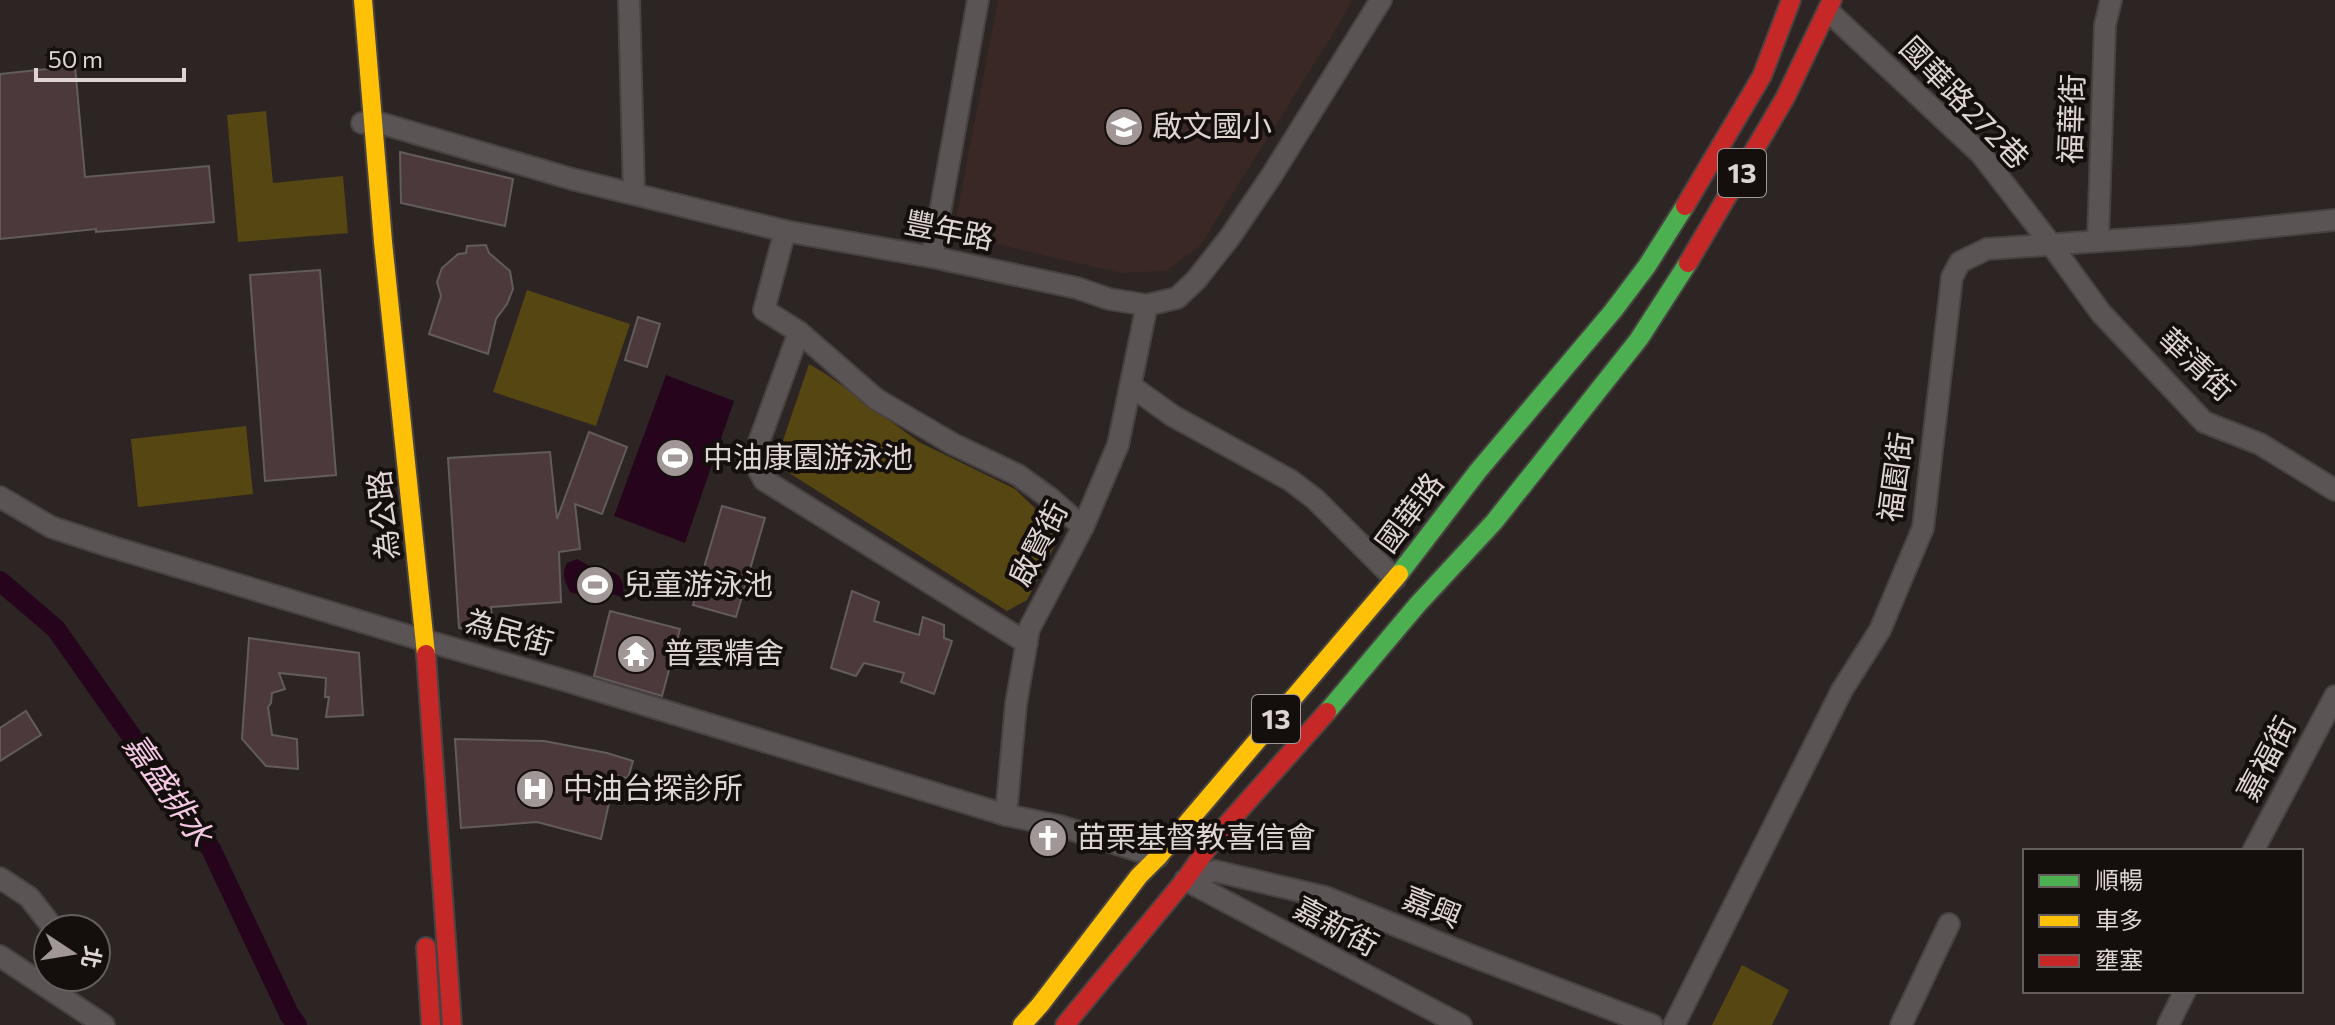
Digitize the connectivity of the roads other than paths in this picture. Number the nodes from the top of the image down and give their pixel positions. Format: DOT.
graph roads {
  1 [pos="348,0"];
  2 [pos="363,0"];
  3 [pos="629,0"];
  4 [pos="978,0"];
  5 [pos="1381,0"];
  6 [pos="1791,0"];
  7 [pos="2111,0"];
  8 [pos="1823,4"];
  9 [pos="366,122"];
  10 [pos="634,194"];
  11 [pos="2335,220"];
  12 [pos="785,231"];
  13 [pos="2098,240"];
  14 [pos="2050,243"];
  15 [pos="932,257"];
  16 [pos="1147,305"];
  17 [pos="1626,325"];
  18 [pos="799,332"];
  19 [pos="1131,386"];
  20 [pos="2335,490"];
  21 [pos="0,497"];
  22 [pos="1083,527"];
  23 [pos="1395,579"];
  24 [pos="1418,604"];
  25 [pos="413,642"];
  26 [pos="1027,643"];
  27 [pos="2335,696"];
  28 [pos="1006,815"];
  29 [pos="438,838"];
  30 [pos="418,839"];
  31 [pos="2254,849"];
  32 [pos="1158,857"];
  33 [pos="0,878"];
  34 [pos="1185,880"];
  35 [pos="42,913"];
  36 [pos="1949,924"];
  37 [pos="425,931"];
  38 [pos="0,956"];
  39 [pos="2184,993"];
  40 [pos="1439,1020"];
  41 [pos="104,1025"];
  42 [pos="431,1025"];
  43 [pos="452,1025"];
  44 [pos="1022,1025"];
  45 [pos="1065,1025"];
  46 [pos="1461,1025"];
  47 [pos="1652,1025"];
  48 [pos="1674,1025"];
  49 [pos="1901,1025"];
  50 [pos="2168,1025"];
  1 -- 9 [label="main road, 為公路"];
  2 -- 9 [label="main road, 為公路"];
  3 -- 10 [label="street"];
  4 -- 15 [label="street"];
  5 -- 16 [label="street, 豐年路"];
  6 -- 17 [label="main road, 國華路 / 13"];
  7 -- 13 [label="street, 福華街"];
  8 -- 14 [label="street, 國華路272巷"];
  8 -- 17 [label="main road, 國華路 / 13"];
  9 -- 10 [label="street, 豐年路"];
  9 -- 25 [label="main road, 為公路"];
  10 -- 12 [label="street, 豐年路"];
  11 -- 13 [label="street, 福園街"];
  12 -- 15 [label="street, 豐年路"];
  12 -- 18 [label="street"];
  13 -- 14 [label="street, 福園街"];
  14 -- 20 [label="street, 華清街"];
  14 -- 48 [label="street, 福園街"];
  15 -- 16 [label="street, 豐年路"];
  16 -- 19 [label="street, 啟賢街"];
  17 -- 23 [label="main road, 國華路 / 13"];
  17 -- 24 [label="main road, 國華路 / 13"];
  18 -- 22 [label="street"];
  18 -- 26 [label="street"];
  19 -- 22 [label="street, 啟賢街"];
  19 -- 23 [label="street"];
  21 -- 25 [label="street, 為民街"];
  22 -- 26 [label="street, 啟賢街"];
  23 -- 24 [label="main road"];
  23 -- 32 [label="main road, 國華路 / 13"];
  24 -- 34 [label="main road, 國華路 / 13"];
  25 -- 28 [label="street, 為民街"];
  25 -- 29 [label="main road, 為公路"];
  26 -- 28 [label="street, 啟賢街"];
  27 -- 31 [label="street, 嘉福街"];
  28 -- 32 [label="street, 為民街"];
  29 -- 30 [label="main road"];
  29 -- 43 [label="main road, 為公路"];
  32 -- 34 [label="main road"];
  32 -- 44 [label="main road, 國華路 / 13"];
  33 -- 35 [label="street"];
  34 -- 40 [label="street, 嘉新街"];
  34 -- 45 [label="main road, 國華路 / 13"];
  34 -- 47 [label="street, 嘉興"];
  36 -- 49 [label="street"];
  37 -- 42 [label="main road"];
  38 -- 41 [label="street"];
  39 -- 50 [label="street"];
  40 -- 46 [label="street, 嘉新街"];
}
